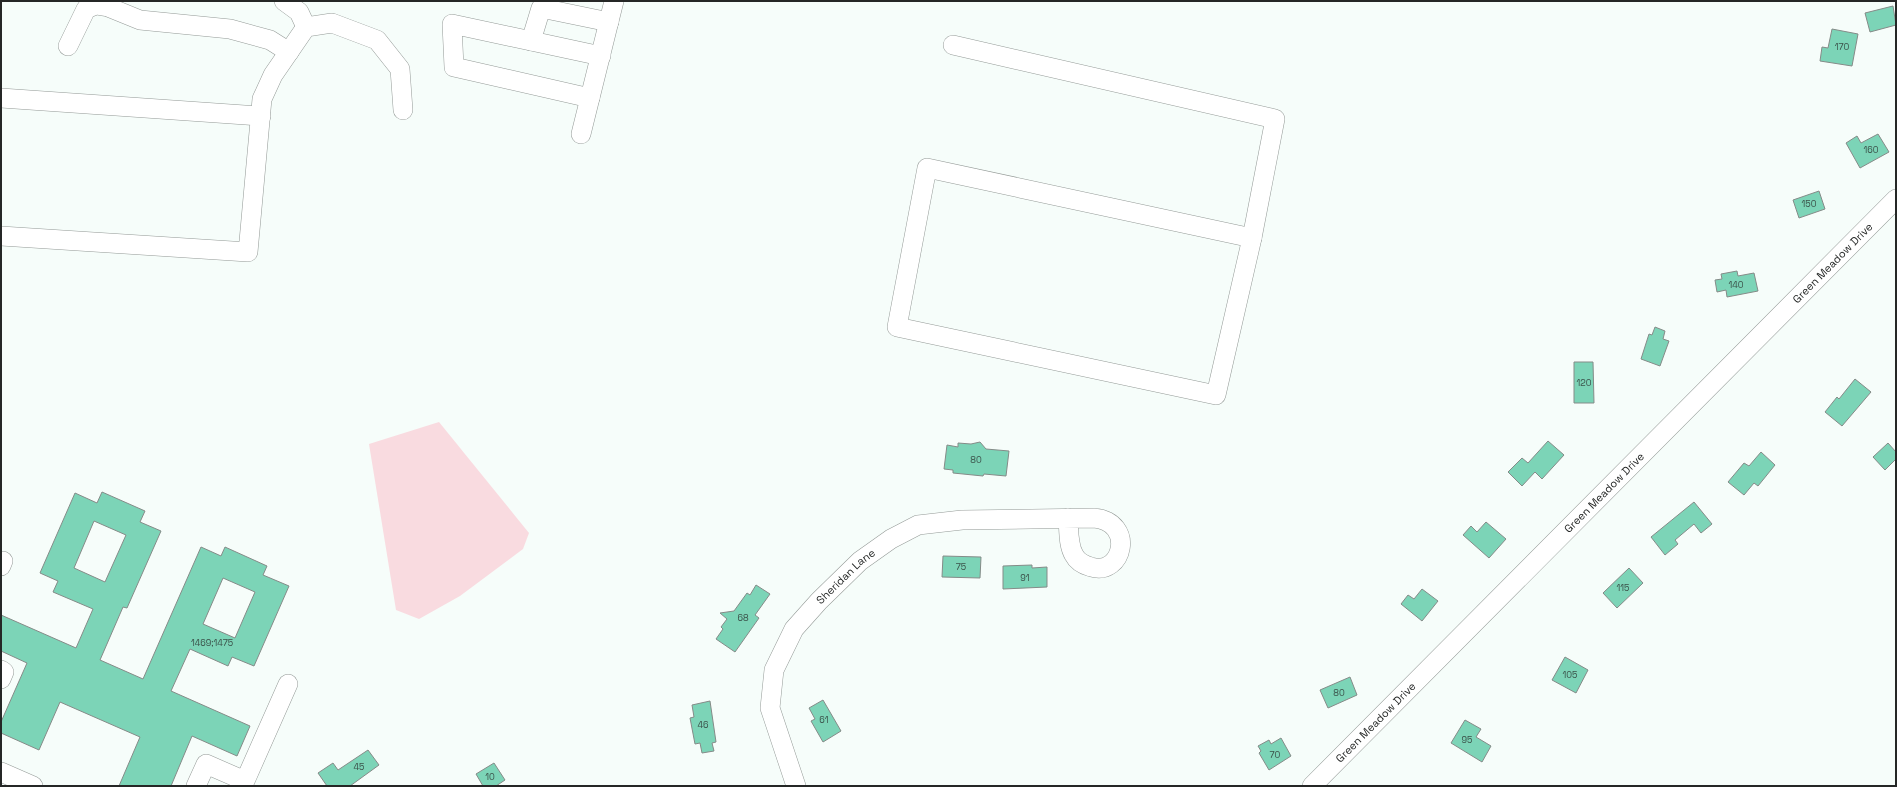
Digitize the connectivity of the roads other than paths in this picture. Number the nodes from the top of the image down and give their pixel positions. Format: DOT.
graph roads {
  1 [pos="284,1"];
  2 [pos="614,1"];
  3 [pos="116,4"];
  4 [pos="609,22"];
  5 [pos="306,27"];
  6 [pos="531,41"];
  7 [pos="953,45"];
  8 [pos="68,46"];
  9 [pos="289,52"];
  10 [pos="601,56"];
  11 [pos="1,98"];
  12 [pos="590,98"];
  13 [pos="404,110"];
  14 [pos="261,116"];
  15 [pos="581,134"];
  16 [pos="1896,199"];
  17 [pos="1,236"];
  18 [pos="1252,238"];
  19 [pos="1068,518"];
  20 [pos="1,670"];
  21 [pos="1,679"];
  22 [pos="288,684"];
  23 [pos="1,772"];
  24 [pos="33,786"];
  25 [pos="196,786"];
  26 [pos="796,786"];
  27 [pos="1312,786"];
  1 -- 5 [label="street"];
  2 -- 4 [label="street"];
  3 -- 8 [label="street"];
  3 -- 9 [label="street"];
  4 -- 6 [label="street"];
  4 -- 10 [label="street"];
  5 -- 9 [label="street"];
  5 -- 13 [label="street"];
  6 -- 10 [label="street"];
  6 -- 12 [label="street"];
  7 -- 18 [label="street"];
  9 -- 14 [label="street"];
  10 -- 12 [label="street"];
  11 -- 14 [label="street"];
  12 -- 15 [label="street"];
  14 -- 17 [label="street"];
  16 -- 27 [label="street, Green Meadow Drive"];
  18 -- 18 [label="street"];
  19 -- 26 [label="street, Sheridan Lane"];
  20 -- 21 [label="street"];
  22 -- 25 [label="street"];
  23 -- 24 [label="street"];
}
